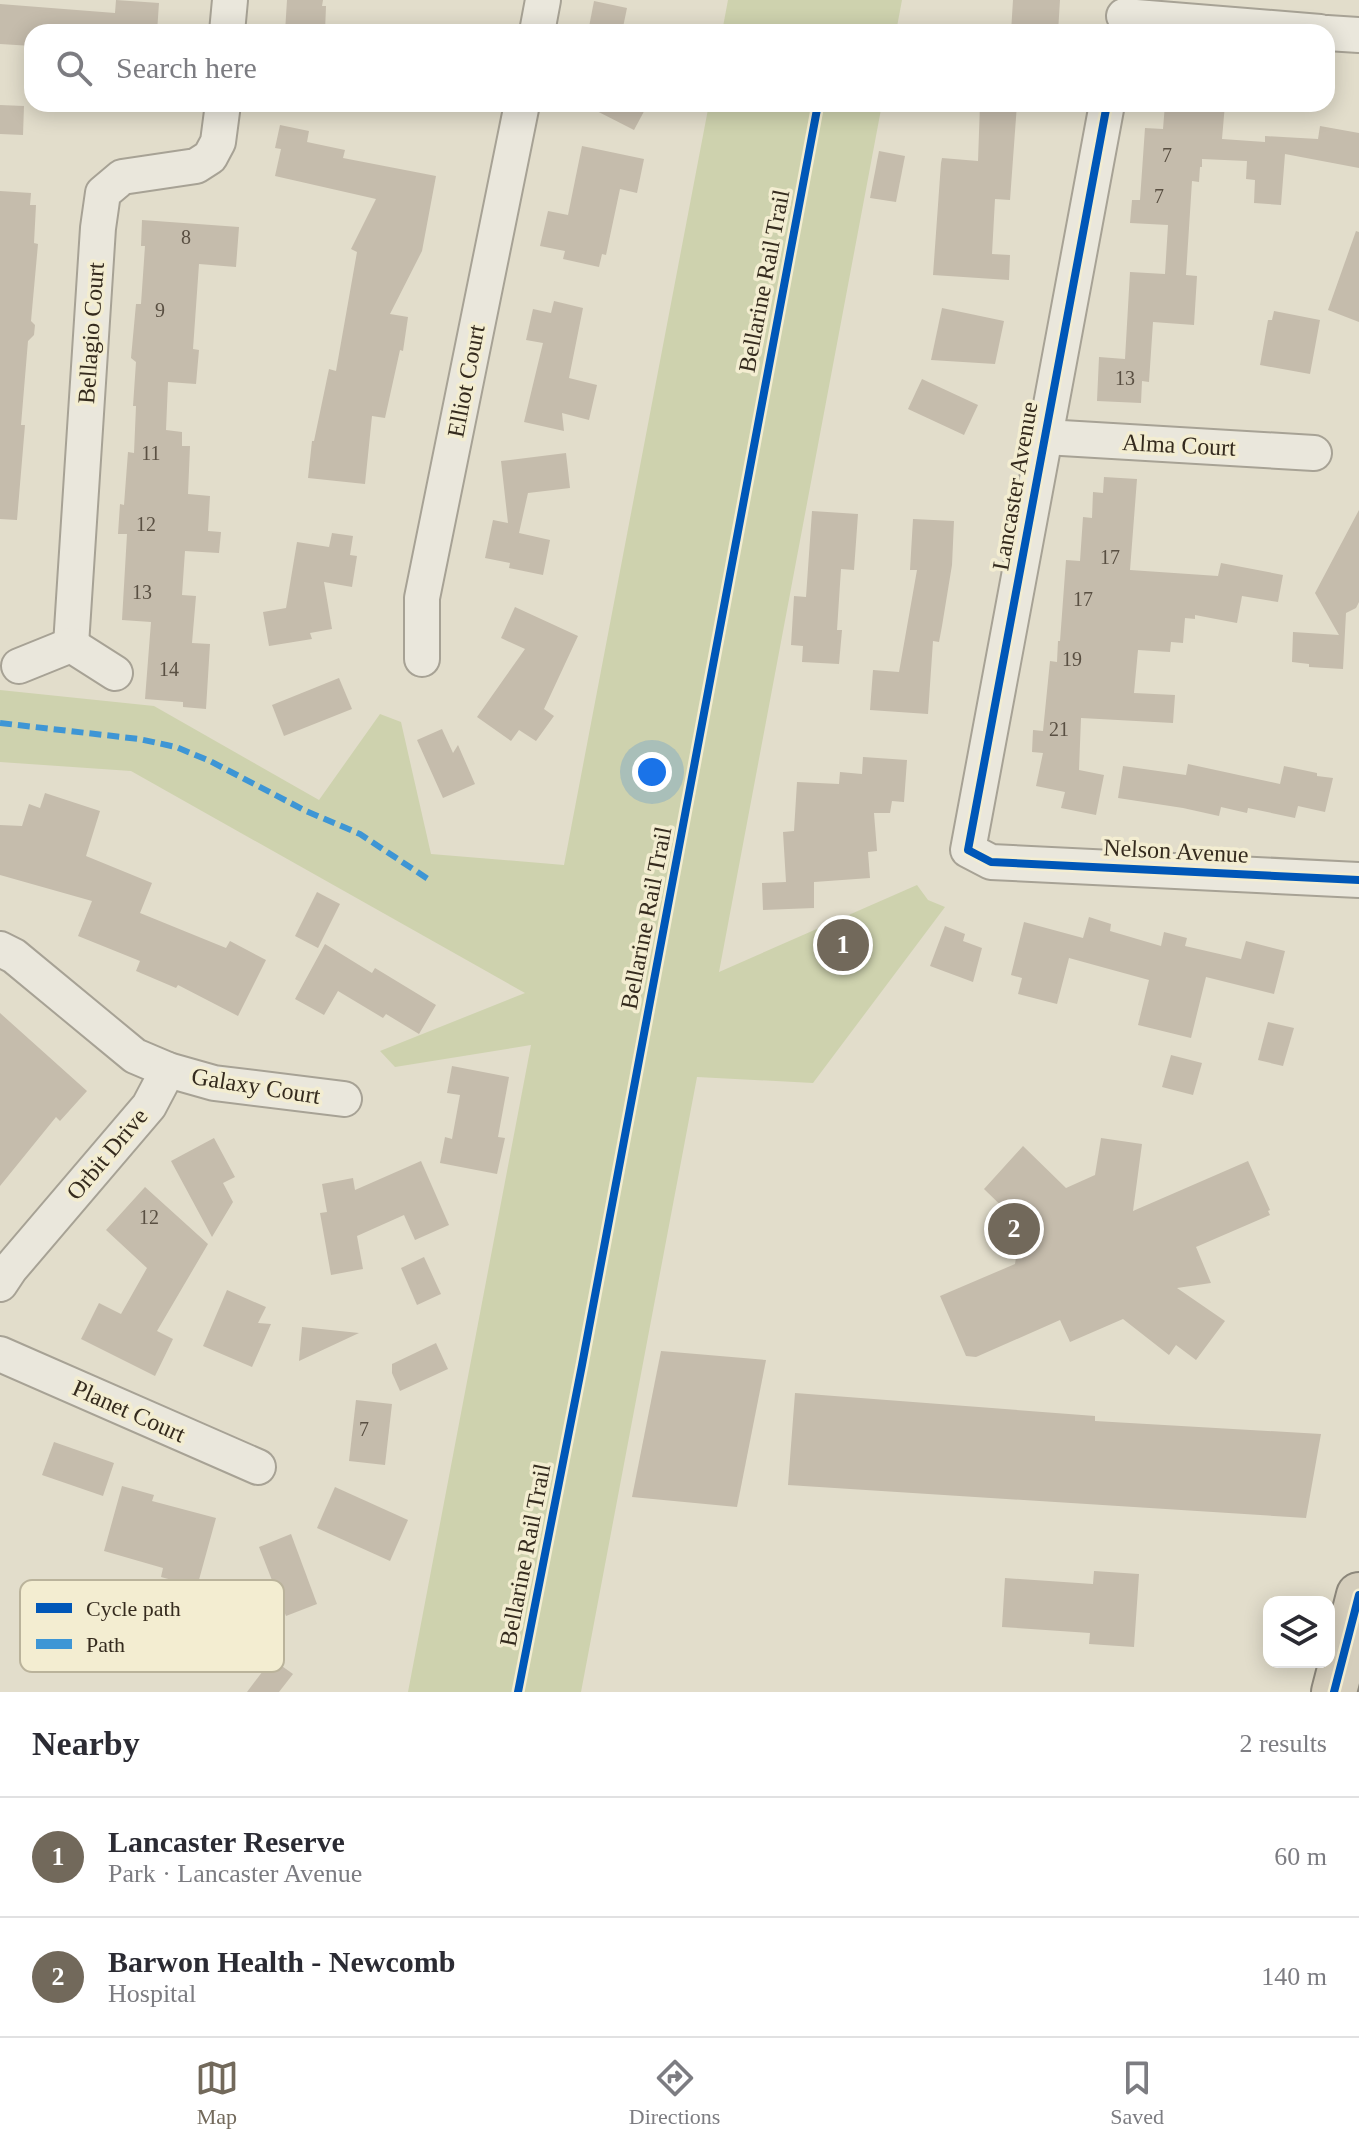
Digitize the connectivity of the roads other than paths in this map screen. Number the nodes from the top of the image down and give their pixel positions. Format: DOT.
graph roads {
  1 [pos="230,0"];
  2 [pos="543,0"];
  3 [pos="1124,16"];
  4 [pos="228,24"];
  5 [pos="538,24"];
  6 [pos="1222,24"];
  7 [pos="1335,34"];
  8 [pos="1359,35"];
  9 [pos="222,112"];
  10 [pos="520,112"];
  11 [pos="1106,112"];
  12 [pos="1045,437"];
  13 [pos="1314,453"];
  14 [pos="71,645"];
  15 [pos="422,659"];
  16 [pos="19,666"];
  17 [pos="115,673"];
  18 [pos="991,862"];
  19 [pos="1359,880"];
  20 [pos="0,949"];
  21 [pos="168,1070"];
  22 [pos="344,1099"];
  23 [pos="0,1284"];
  24 [pos="0,1354"];
  25 [pos="258,1467"];
  26 [pos="1359,1595"];
  27 [pos="1334,1692"];
  1 -- 4 [label="street"];
  2 -- 5 [label="street"];
  3 -- 6 [label="street"];
  7 -- 8 [label="street"];
  9 -- 14 [label="street, Bellagio Court"];
  10 -- 15 [label="street, Elliot Court"];
  11 -- 12 [label="street, Lancaster Avenue"];
  12 -- 13 [label="street, Alma Court"];
  12 -- 18 [label="street, Lancaster Avenue"];
  14 -- 16 [label="street"];
  14 -- 17 [label="street"];
  18 -- 19 [label="street, Nelson Avenue"];
  20 -- 21 [label="street"];
  21 -- 22 [label="street, Galaxy Court"];
  21 -- 23 [label="street, Orbit Drive"];
  24 -- 25 [label="street, Planet Court"];
  26 -- 27 [label="highway"];
}
